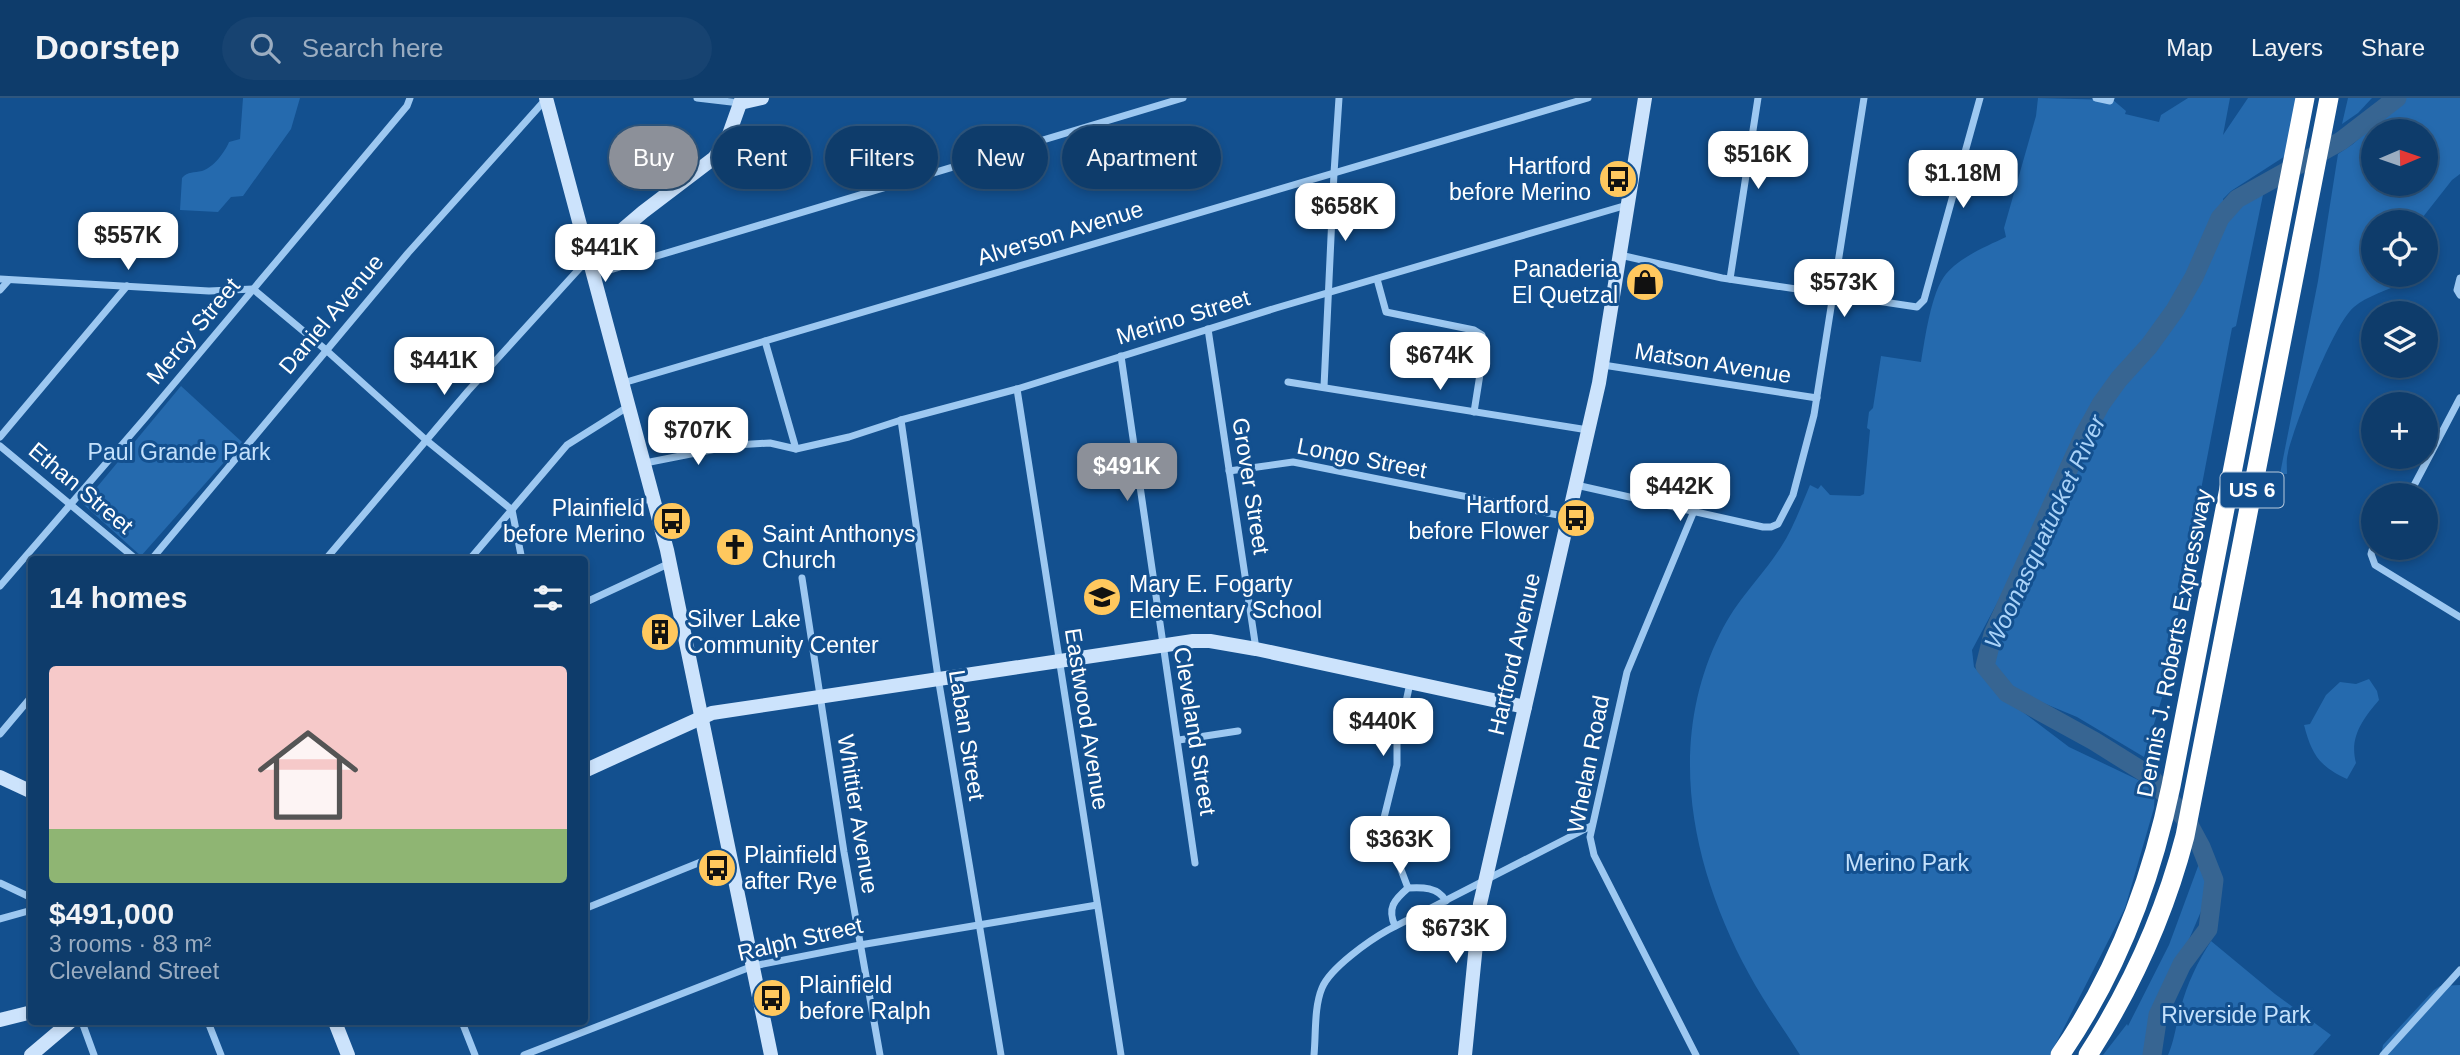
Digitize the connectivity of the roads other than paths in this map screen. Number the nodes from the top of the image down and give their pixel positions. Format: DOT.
graph roads {
  1 [pos="410,98"];
  2 [pos="546,98"];
  3 [pos="697,98"];
  4 [pos="762,98"];
  5 [pos="1183,98"];
  6 [pos="1339,98"];
  7 [pos="1588,98"];
  8 [pos="1644,98"];
  9 [pos="1758,98"];
  10 [pos="1864,98"];
  11 [pos="1980,98"];
  12 [pos="2096,98"];
  13 [pos="2305,98"];
  14 [pos="2109,99"];
  15 [pos="741,101"];
  16 [pos="2327,108"];
  17 [pos="1334,173"];
  18 [pos="1628,205"];
  19 [pos="607,245"];
  20 [pos="1620,255"];
  21 [pos="589,258"];
  22 [pos="628,263"];
  23 [pos="2460,278"];
  24 [pos="1377,279"];
  25 [pos="1730,279"];
  26 [pos="4,280"];
  27 [pos="127,286"];
  28 [pos="253,289"];
  29 [pos="0,290"];
  30 [pos="1329,292"];
  31 [pos="2458,293"];
  32 [pos="1834,295"];
  33 [pos="1208,329"];
  34 [pos="765,341"];
  35 [pos="326,350"];
  36 [pos="1121,356"];
  37 [pos="1603,365"];
  38 [pos="1288,382"];
  39 [pos="623,383"];
  40 [pos="1324,387"];
  41 [pos="1017,389"];
  42 [pos="1817,398"];
  43 [pos="2460,398"];
  44 [pos="629,406"];
  45 [pos="1474,412"];
  46 [pos="901,420"];
  47 [pos="1589,430"];
  48 [pos="0,437"];
  49 [pos="426,440"];
  50 [pos="0,446"];
  51 [pos="796,449"];
  52 [pos="645,464"];
  53 [pos="1229,471"];
  54 [pos="2415,483"];
  55 [pos="1577,485"];
  56 [pos="654,498"];
  57 [pos="70,505"];
  58 [pos="616,509"];
  59 [pos="512,510"];
  60 [pos="1694,512"];
  61 [pos="1569,517"];
  62 [pos="132,556"];
  63 [pos="154,556"];
  64 [pos="329,556"];
  65 [pos="472,556"];
  66 [pos="521,556"];
  67 [pos="2373,560"];
  68 [pos="670,563"];
  69 [pos="802,578"];
  70 [pos="0,586"];
  71 [pos="588,601"];
  72 [pos="2460,617"];
  73 [pos="1163,645"];
  74 [pos="1256,649"];
  75 [pos="1058,661"];
  76 [pos="939,677"];
  77 [pos="1410,683"];
  78 [pos="820,696"];
  79 [pos="28,701"];
  80 [pos="1525,707"];
  81 [pos="702,717"];
  82 [pos="1238,731"];
  83 [pos="0,734"];
  84 [pos="1179,740"];
  85 [pos="588,769"];
  86 [pos="0,777"];
  87 [pos="28,790"];
  88 [pos="1591,827"];
  89 [pos="1379,838"];
  90 [pos="729,851"];
  91 [pos="1397,859"];
  92 [pos="1195,863"];
  93 [pos="1486,880"];
  94 [pos="0,883"];
  95 [pos="1408,888"];
  96 [pos="28,896"];
  97 [pos="1446,901"];
  98 [pos="1097,905"];
  99 [pos="588,907"];
  100 [pos="28,911"];
  101 [pos="0,919"];
  102 [pos="979,925"];
  103 [pos="1395,926"];
  104 [pos="860,944"];
  105 [pos="753,966"];
  106 [pos="2460,970"];
  107 [pos="28,1013"];
  108 [pos="0,1020"];
  109 [pos="66,1025"];
  110 [pos="83,1025"];
  111 [pos="209,1025"];
  112 [pos="336,1025"];
  113 [pos="463,1025"];
  114 [pos="31,1055"];
  115 [pos="94,1055"];
  116 [pos="221,1055"];
  117 [pos="348,1055"];
  118 [pos="475,1055"];
  119 [pos="524,1055"];
  120 [pos="771,1055"];
  121 [pos="880,1055"];
  122 [pos="1001,1055"];
  123 [pos="1121,1055"];
  124 [pos="1314,1055"];
  125 [pos="1465,1055"];
  126 [pos="1696,1055"];
  127 [pos="2060,1055"];
  128 [pos="2088,1055"];
  129 [pos="2383,1055"];
  1 -- 28 [label="street, Mercy Street"];
  2 -- 21 [label="main road"];
  2 -- 35 [label="street, Daniel Avenue"];
  3 -- 15 [label="street"];
  4 -- 15 [label="main road"];
  5 -- 22 [label="street"];
  6 -- 17 [label="street"];
  7 -- 17 [label="street, Alverson Avenue"];
  8 -- 18 [label="main road, Hartford Avenue"];
  9 -- 25 [label="street"];
  10 -- 32 [label="street"];
  11 -- 32 [label="street"];
  12 -- 14 [label="street"];
  13 -- 127 [label="highway, Dennis J. Roberts Expressway / US 6"];
  15 -- 19 [label="main road"];
  16 -- 128 [label="highway, Dennis J. Roberts Expressway / US 6"];
  17 -- 30 [label="street"];
  17 -- 34 [label="street, Alverson Avenue"];
  18 -- 20 [label="main road, Hartford Avenue"];
  18 -- 24 [label="street, Merino Street"];
  19 -- 21 [label="main road"];
  19 -- 22 [label="street"];
  20 -- 25 [label="street"];
  20 -- 37 [label="main road, Hartford Avenue"];
  21 -- 22 [label="street"];
  21 -- 39 [label="main road"];
  21 -- 49 [label="street"];
  23 -- 31 [label="street"];
  24 -- 30 [label="street, Merino Street"];
  24 -- 45 [label="street"];
  25 -- 32 [label="street"];
  26 -- 27 [label="street"];
  26 -- 29 [label="street"];
  27 -- 28 [label="street"];
  27 -- 48 [label="street"];
  28 -- 35 [label="street"];
  28 -- 57 [label="street, Mercy Street"];
  30 -- 33 [label="street, Merino Street"];
  30 -- 40 [label="street"];
  32 -- 42 [label="street"];
  33 -- 36 [label="street, Merino Street"];
  33 -- 53 [label="street, Grover Street"];
  34 -- 39 [label="street, Alverson Avenue"];
  34 -- 51 [label="street"];
  35 -- 49 [label="street"];
  35 -- 63 [label="street, Daniel Avenue"];
  36 -- 41 [label="street, Merino Street"];
  36 -- 73 [label="street, Cleveland Street"];
  37 -- 42 [label="street, Matson Avenue"];
  37 -- 47 [label="main road, Hartford Avenue"];
  38 -- 40 [label="street"];
  39 -- 44 [label="main road"];
  40 -- 45 [label="street"];
  41 -- 46 [label="street, Merino Street"];
  41 -- 75 [label="street, Eastwood Avenue"];
  42 -- 60 [label="street"];
  43 -- 54 [label="street"];
  44 -- 52 [label="main road"];
  44 -- 59 [label="street"];
  45 -- 47 [label="street"];
  46 -- 51 [label="street, Merino Street"];
  46 -- 76 [label="street, Laban Street"];
  47 -- 55 [label="main road, Hartford Avenue"];
  49 -- 59 [label="street"];
  49 -- 64 [label="street"];
  50 -- 57 [label="street, Ethan Street"];
  51 -- 52 [label="street, Merino Street"];
  52 -- 56 [label="main road"];
  53 -- 61 [label="street, Longo Street"];
  53 -- 74 [label="street, Grover Street"];
  55 -- 60 [label="street"];
  55 -- 61 [label="main road, Hartford Avenue"];
  56 -- 58 [label="street"];
  56 -- 68 [label="main road"];
  57 -- 62 [label="street, Ethan Street"];
  57 -- 70 [label="street, Mercy Street"];
  59 -- 65 [label="street"];
  59 -- 66 [label="street"];
  60 -- 88 [label="street, Whelan Road"];
  61 -- 80 [label="main road, Hartford Avenue"];
  67 -- 72 [label="street"];
  68 -- 71 [label="street"];
  68 -- 81 [label="main road"];
  69 -- 78 [label="street, Whittier Avenue"];
  73 -- 74 [label="main road"];
  73 -- 75 [label="main road"];
  73 -- 84 [label="street, Cleveland Street"];
  74 -- 77 [label="main road"];
  75 -- 76 [label="main road"];
  75 -- 98 [label="street, Eastwood Avenue"];
  76 -- 78 [label="main road"];
  76 -- 102 [label="street, Laban Street"];
  77 -- 80 [label="main road"];
  77 -- 89 [label="street"];
  78 -- 81 [label="main road"];
  78 -- 104 [label="street, Whittier Avenue"];
  79 -- 83 [label="street"];
  80 -- 93 [label="main road, Hartford Avenue"];
  81 -- 85 [label="main road"];
  81 -- 90 [label="main road"];
  82 -- 84 [label="street"];
  84 -- 92 [label="street, Cleveland Street"];
  86 -- 87 [label="main road"];
  88 -- 93 [label="street"];
  88 -- 126 [label="street, Whelan Road"];
  90 -- 99 [label="street"];
  90 -- 105 [label="main road"];
  91 -- 95 [label="street"];
  93 -- 97 [label="street"];
  93 -- 125 [label="main road, Hartford Avenue"];
  94 -- 96 [label="street"];
  95 -- 97 [label="street"];
  95 -- 103 [label="street"];
  97 -- 103 [label="street"];
  98 -- 102 [label="street, Ralph Street"];
  98 -- 123 [label="street, Eastwood Avenue"];
  100 -- 101 [label="street"];
  102 -- 104 [label="street, Ralph Street"];
  102 -- 122 [label="street, Laban Street"];
  103 -- 124 [label="street"];
  104 -- 105 [label="street, Ralph Street"];
  104 -- 121 [label="street, Whittier Avenue"];
  105 -- 119 [label="street, Ralph Street"];
  105 -- 120 [label="main road"];
  106 -- 129 [label="street"];
  107 -- 108 [label="main road"];
  109 -- 114 [label="main road"];
  110 -- 115 [label="street"];
  111 -- 116 [label="street"];
  112 -- 117 [label="main road"];
  113 -- 118 [label="street"];
}
